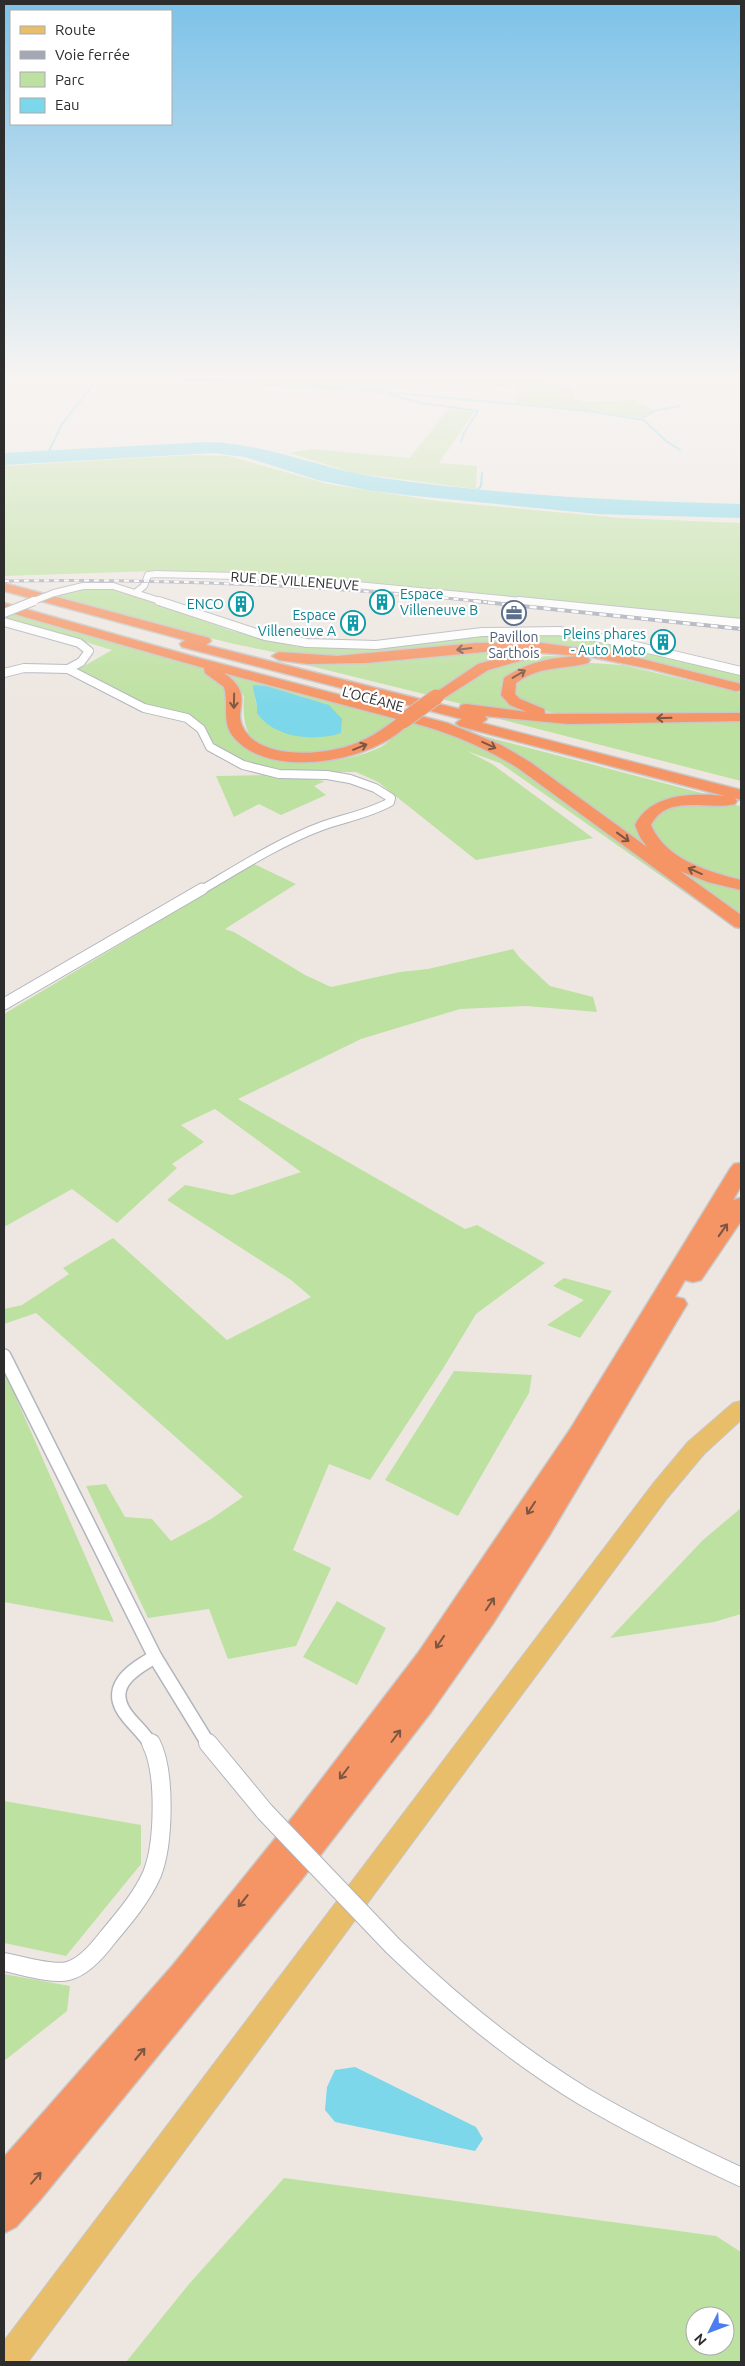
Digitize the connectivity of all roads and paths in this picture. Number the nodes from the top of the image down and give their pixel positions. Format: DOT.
graph roads {
  1 [pos="4,587"];
  2 [pos="135,593"];
  3 [pos="4,596"];
  4 [pos="4,603"];
  5 [pos="4,607"];
  6 [pos="4,613"];
  7 [pos="4,622"];
  8 [pos="741,624"];
  9 [pos="179,635"];
  10 [pos="190,660"];
  11 [pos="68,669"];
  12 [pos="741,671"];
  13 [pos="4,673"];
  14 [pos="738,687"];
  15 [pos="741,717"];
  16 [pos="629,720"];
  17 [pos="741,787"];
  18 [pos="741,795"];
  19 [pos="741,802"];
  20 [pos="741,885"];
  21 [pos="741,923"];
  22 [pos="4,1004"];
  23 [pos="741,1169"];
  24 [pos="741,1204"];
  25 [pos="4,1356"];
  26 [pos="741,1408"];
  27 [pos="155,1657"];
  28 [pos="4,1962"];
  29 [pos="741,2177"];
  30 [pos="4,2183"];
  31 [pos="4,2215"];
  32 [pos="8,2362"];
  1 -- 9 [label="highway"];
  2 -- 6 [label="street, bridge"];
  2 -- 8 [label="street, RUE DE VILLENEUVE"];
  2 -- 12 [label="street"];
  3 -- 17 [label="highway, L’OCÉANE"];
  4 -- 18 [label="highway, L’OCÉANE"];
  5 -- 10 [label="highway"];
  7 -- 11 [label="street"];
  14 -- 9 [label="highway, one-way"];
  9 -- 16 [label="highway"];
  10 -- 14 [label="highway, one-way, bridge"];
  10 -- 21 [label="highway, one-way"];
  11 -- 13 [label="street"];
  11 -- 22 [label="street"];
  16 -- 14 [label="highway, one-way"];
  15 -- 16 [label="highway, one-way"];
  20 -- 19 [label="highway, one-way"];
  23 -- 30 [label="highway, one-way"];
  31 -- 24 [label="highway, one-way"];
  25 -- 27 [label="street"];
  26 -- 32 [label="main road"];
  27 -- 28 [label="street"];
  27 -- 29 [label="street, bridge"];
}
